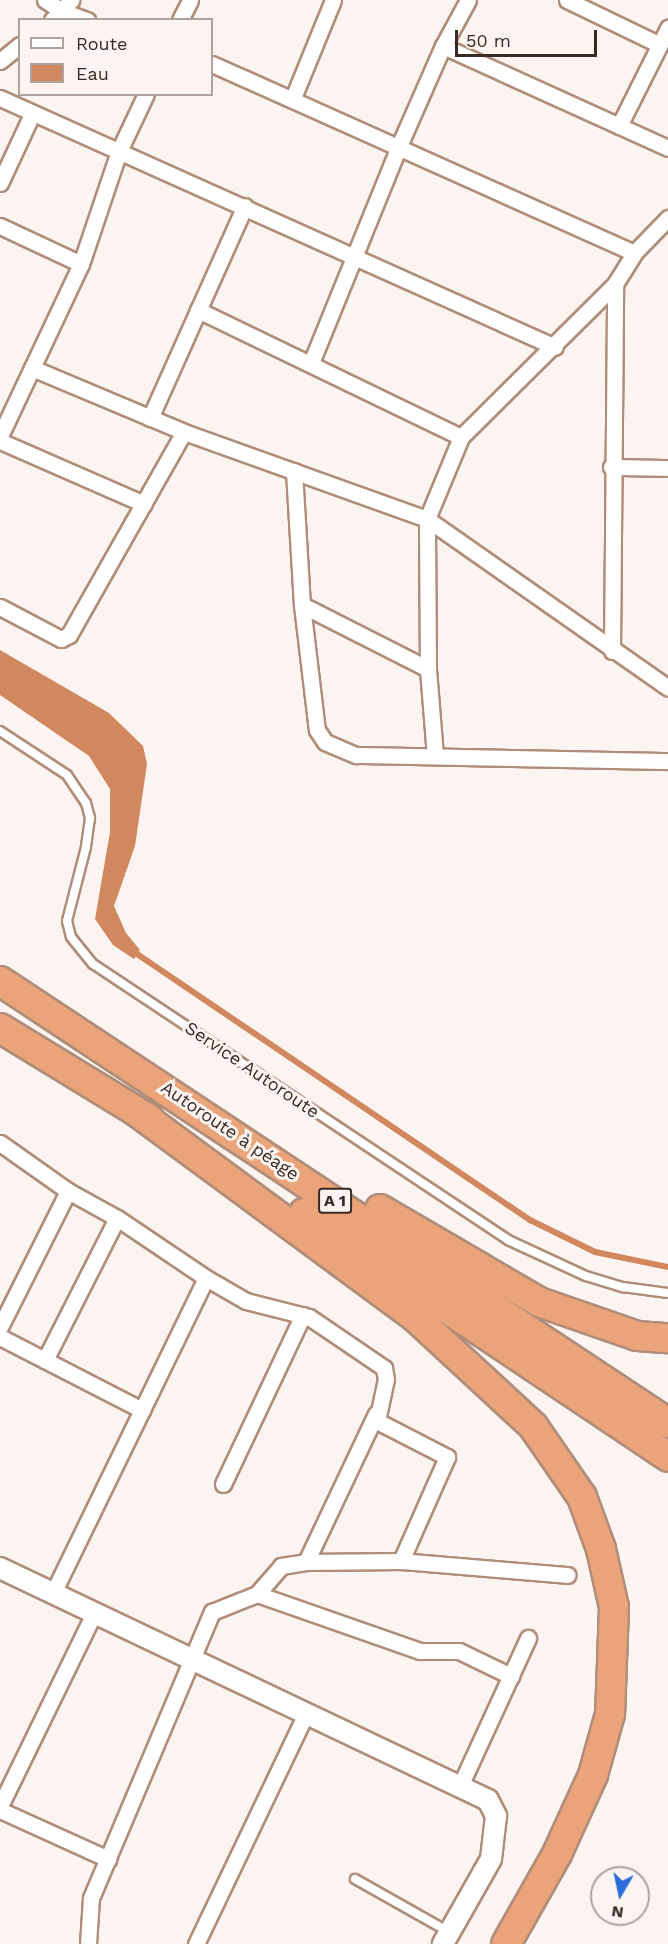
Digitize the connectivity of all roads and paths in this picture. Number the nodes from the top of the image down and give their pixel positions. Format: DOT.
graph roads {
  1 [pos="45,0"];
  2 [pos="190,0"];
  3 [pos="333,0"];
  4 [pos="468,0"];
  5 [pos="567,0"];
  6 [pos="62,10"];
  7 [pos="82,18"];
  8 [pos="181,18"];
  9 [pos="668,28"];
  10 [pos="660,45"];
  11 [pos="442,46"];
  12 [pos="18,47"];
  13 [pos="0,61"];
  14 [pos="213,63"];
  15 [pos="145,96"];
  16 [pos="0,98"];
  17 [pos="293,98"];
  18 [pos="32,114"];
  19 [pos="619,126"];
  20 [pos="399,146"];
  21 [pos="668,148"];
  22 [pos="119,152"];
  23 [pos="0,183"];
  24 [pos="245,206"];
  25 [pos="668,218"];
  26 [pos="0,226"];
  27 [pos="355,254"];
  28 [pos="634,254"];
  29 [pos="81,264"];
  30 [pos="615,284"];
  31 [pos="198,310"];
  32 [pos="555,347"];
  33 [pos="311,363"];
  34 [pos="32,368"];
  35 [pos="4,418"];
  36 [pos="150,418"];
  37 [pos="184,432"];
  38 [pos="0,436"];
  39 [pos="462,437"];
  40 [pos="0,441"];
  41 [pos="611,467"];
  42 [pos="668,468"];
  43 [pos="294,471"];
  44 [pos="144,504"];
  45 [pos="427,519"];
  46 [pos="302,605"];
  47 [pos="0,607"];
  48 [pos="612,651"];
  49 [pos="428,669"];
  50 [pos="668,688"];
  51 [pos="0,732"];
  52 [pos="435,756"];
  53 [pos="668,761"];
  54 [pos="0,981"];
  55 [pos="0,1028"];
  56 [pos="127,1062"];
  57 [pos="133,1109"];
  58 [pos="0,1143"];
  59 [pos="68,1191"];
  60 [pos="117,1218"];
  61 [pos="206,1278"];
  62 [pos="668,1293"];
  63 [pos="303,1315"];
  64 [pos="0,1327"];
  65 [pos="0,1337"];
  66 [pos="668,1338"];
  67 [pos="45,1360"];
  68 [pos="142,1410"];
  69 [pos="376,1414"];
  70 [pos="668,1423"];
  71 [pos="668,1457"];
  72 [pos="223,1484"];
  73 [pos="401,1561"];
  74 [pos="306,1562"];
  75 [pos="0,1568"];
  76 [pos="567,1575"];
  77 [pos="53,1593"];
  78 [pos="257,1594"];
  79 [pos="94,1613"];
  80 [pos="528,1638"];
  81 [pos="194,1660"];
  82 [pos="510,1676"];
  83 [pos="306,1713"];
  84 [pos="460,1786"];
  85 [pos="0,1808"];
  86 [pos="108,1858"];
  87 [pos="355,1879"];
  88 [pos="447,1938"];
  89 [pos="88,1944"];
  90 [pos="196,1944"];
  91 [pos="506,1944"];
  1 -- 6 [label="street"];
  2 -- 8 [label="street"];
  3 -- 17 [label="street"];
  4 -- 11 [label="street"];
  5 -- 10 [label="street"];
  6 -- 7 [label="street"];
  9 -- 10 [label="street"];
  10 -- 19 [label="street"];
  11 -- 19 [label="street"];
  11 -- 20 [label="street"];
  12 -- 13 [label="street"];
  14 -- 17 [label="street"];
  15 -- 22 [label="street"];
  16 -- 18 [label="street"];
  17 -- 20 [label="street"];
  18 -- 22 [label="street"];
  18 -- 23 [label="street"];
  19 -- 21 [label="street"];
  20 -- 27 [label="street"];
  20 -- 28 [label="street"];
  22 -- 24 [label="street"];
  22 -- 29 [label="street"];
  24 -- 27 [label="street"];
  24 -- 31 [label="street"];
  25 -- 28 [label="street"];
  26 -- 29 [label="street"];
  27 -- 32 [label="street"];
  27 -- 33 [label="street"];
  28 -- 30 [label="street"];
  29 -- 34 [label="street"];
  30 -- 32 [label="street"];
  30 -- 41 [label="street"];
  31 -- 33 [label="street"];
  31 -- 36 [label="street"];
  32 -- 39 [label="street"];
  33 -- 39 [label="street"];
  34 -- 35 [label="street"];
  34 -- 36 [label="street"];
  35 -- 38 [label="street"];
  36 -- 37 [label="street"];
  37 -- 43 [label="street"];
  37 -- 44 [label="street"];
  39 -- 45 [label="street"];
  40 -- 44 [label="street"];
  41 -- 42 [label="street"];
  41 -- 48 [label="street"];
  43 -- 45 [label="street"];
  43 -- 46 [label="street"];
  44 -- 47 [label="street"];
  45 -- 48 [label="street"];
  45 -- 49 [label="street"];
  46 -- 49 [label="street"];
  46 -- 52 [label="street"];
  48 -- 50 [label="street"];
  49 -- 52 [label="street"];
  51 -- 62 [label="lane, Service Autoroute"];
  52 -- 53 [label="street"];
  54 -- 56 [label="highway, Autoroute à péage / A 1"];
  55 -- 57 [label="highway, A 1"];
  56 -- 66 [label="highway"];
  56 -- 70 [label="highway, Autoroute à péage / A 1"];
  57 -- 71 [label="highway, A 1"];
  57 -- 91 [label="highway"];
  58 -- 59 [label="street"];
  59 -- 60 [label="street"];
  59 -- 64 [label="street"];
  60 -- 61 [label="street"];
  60 -- 67 [label="street"];
  61 -- 63 [label="street"];
  61 -- 68 [label="street"];
  63 -- 69 [label="street"];
  63 -- 72 [label="street"];
  65 -- 67 [label="street"];
  67 -- 68 [label="street"];
  68 -- 77 [label="street"];
  69 -- 73 [label="street"];
  69 -- 74 [label="street"];
  73 -- 74 [label="street"];
  73 -- 76 [label="street"];
  74 -- 78 [label="street"];
  75 -- 77 [label="street"];
  77 -- 79 [label="street"];
  78 -- 81 [label="street"];
  78 -- 82 [label="street"];
  79 -- 81 [label="street"];
  79 -- 85 [label="street"];
  80 -- 82 [label="street"];
  81 -- 83 [label="street"];
  81 -- 86 [label="street"];
  82 -- 84 [label="street"];
  83 -- 84 [label="street"];
  83 -- 90 [label="street"];
  84 -- 88 [label="street"];
  85 -- 86 [label="street"];
  86 -- 89 [label="street"];
  87 -- 88 [label="lane"];
}
